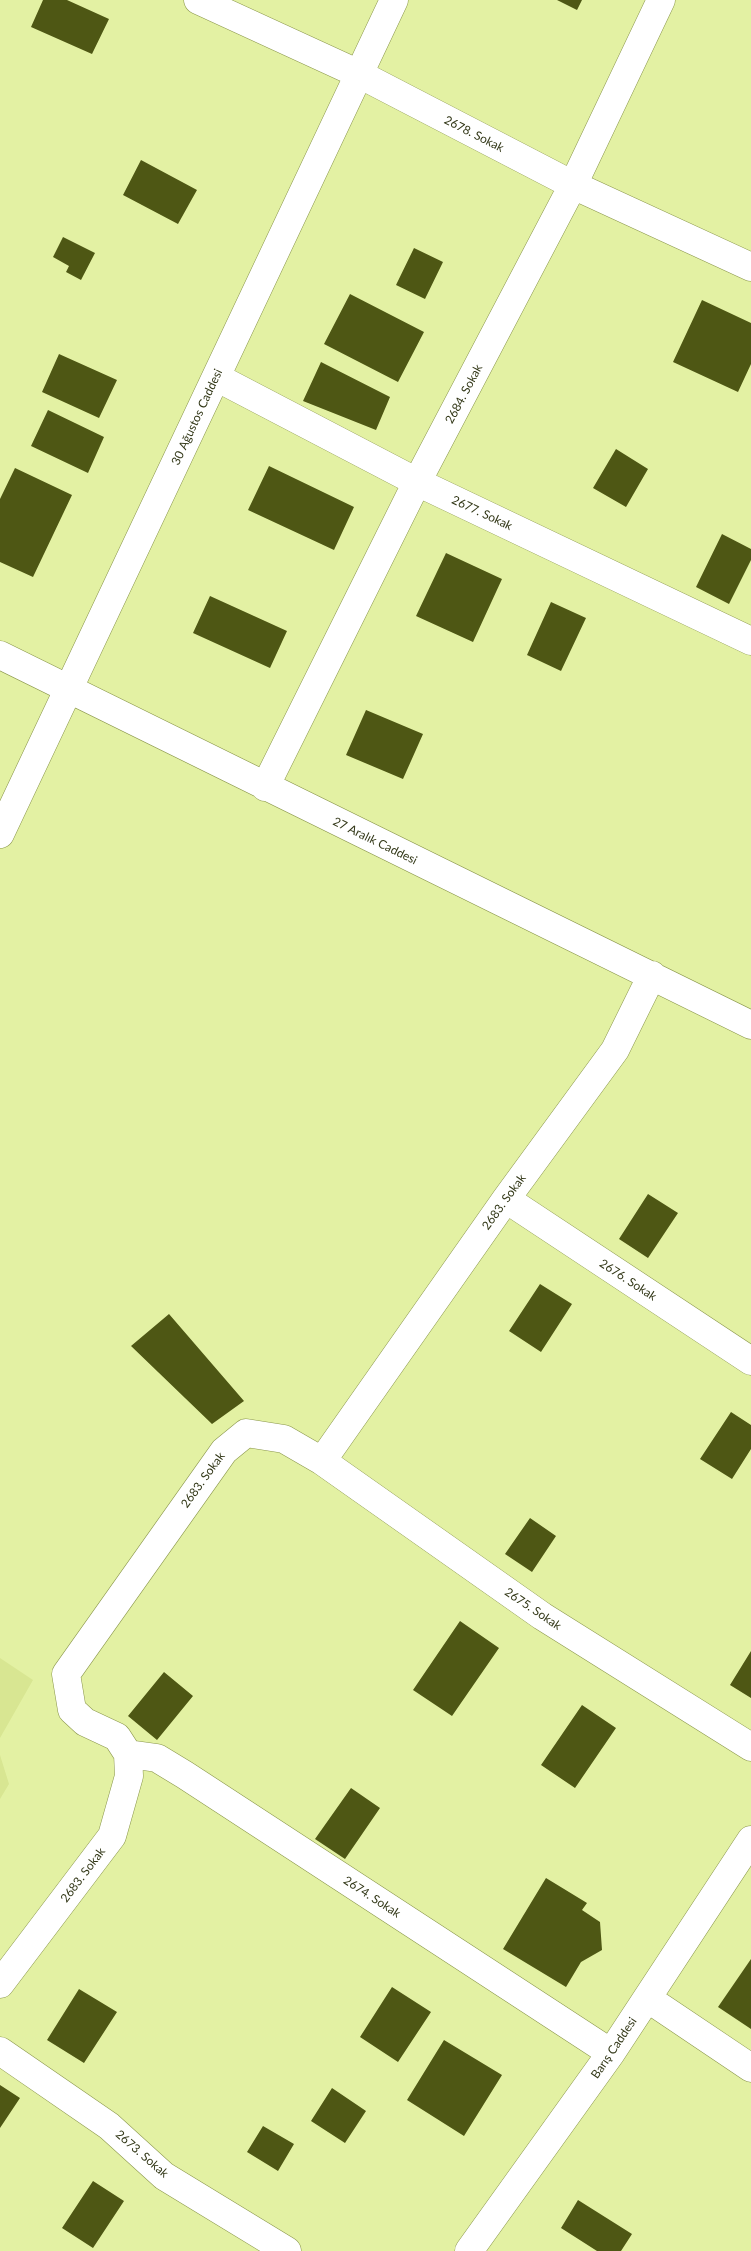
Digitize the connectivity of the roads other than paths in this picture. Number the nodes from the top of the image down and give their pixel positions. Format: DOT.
graph roads {
  1 [pos="198,0"];
  2 [pos="394,0"];
  3 [pos="661,0"];
  4 [pos="359,74"];
  5 [pos="573,185"];
  6 [pos="751,267"];
  7 [pos="216,377"];
  8 [pos="417,482"];
  9 [pos="751,641"];
  10 [pos="0,656"];
  11 [pos="68,689"];
  12 [pos="264,787"];
  13 [pos="0,834"];
  14 [pos="652,975"];
  15 [pos="751,1025"];
  16 [pos="506,1199"];
  17 [pos="751,1360"];
  18 [pos="322,1462"];
  19 [pos="751,1746"];
  20 [pos="128,1754"];
  21 [pos="751,1840"];
  22 [pos="0,1984"];
  23 [pos="647,1998"];
  24 [pos="0,2051"];
  25 [pos="611,2053"];
  26 [pos="751,2068"];
  27 [pos="287,2251"];
  28 [pos="469,2251"];
  1 -- 4 [label="street, 2678. Sokak"];
  2 -- 4 [label="street, 30 Ağustos Caddesi"];
  3 -- 5 [label="street, 2684. Sokak"];
  4 -- 5 [label="street, 2678. Sokak"];
  4 -- 7 [label="street, 30 Ağustos Caddesi"];
  5 -- 6 [label="street, 2678. Sokak"];
  5 -- 8 [label="street, 2684. Sokak"];
  7 -- 8 [label="street, 2677. Sokak"];
  7 -- 11 [label="street, 30 Ağustos Caddesi"];
  8 -- 9 [label="street, 2677. Sokak"];
  8 -- 12 [label="street, 2684. Sokak"];
  10 -- 11 [label="street, 27 Aralık Caddesi"];
  11 -- 12 [label="street, 27 Aralık Caddesi"];
  11 -- 13 [label="street, 30 Ağustos Caddesi"];
  12 -- 14 [label="street, 27 Aralık Caddesi"];
  14 -- 15 [label="street, 27 Aralık Caddesi"];
  14 -- 16 [label="street, 2683. Sokak"];
  16 -- 17 [label="street, 2676. Sokak"];
  16 -- 18 [label="street, 2683. Sokak"];
  18 -- 19 [label="street, 2675. Sokak"];
  18 -- 20 [label="street, 2683. Sokak"];
  20 -- 22 [label="street, 2683. Sokak"];
  20 -- 25 [label="street, 2674. Sokak"];
  21 -- 23 [label="street, Barış Caddesi"];
  23 -- 25 [label="street, Barış Caddesi"];
  23 -- 26 [label="street"];
  24 -- 27 [label="street, 2673. Sokak"];
  25 -- 28 [label="street, Barış Caddesi"];
}
